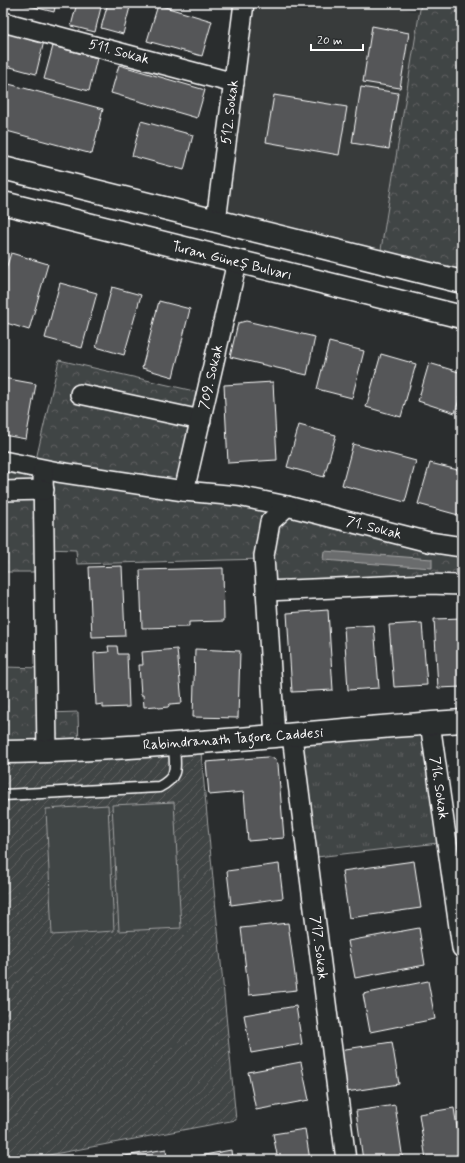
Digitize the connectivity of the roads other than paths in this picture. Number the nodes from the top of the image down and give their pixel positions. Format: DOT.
graph roads {
  1 [pos="238,4"];
  2 [pos="3,22"];
  3 [pos="234,83"];
  4 [pos="3,168"];
  5 [pos="3,203"];
  6 [pos="216,221"];
  7 [pos="237,262"];
  8 [pos="462,282"];
  9 [pos="462,317"];
  10 [pos="80,394"];
  11 [pos="201,420"];
  12 [pos="3,461"];
  13 [pos="43,470"];
  14 [pos="44,490"];
  15 [pos="3,491"];
  16 [pos="184,491"];
  17 [pos="287,506"];
  18 [pos="462,547"];
  19 [pos="462,585"];
  20 [pos="266,591"];
  21 [pos="462,722"];
  22 [pos="430,724"];
  23 [pos="283,736"];
  24 [pos="174,743"];
  25 [pos="47,751"];
  26 [pos="3,752"];
  27 [pos="3,795"];
  28 [pos="462,948"];
  29 [pos="346,1160"];
  1 -- 3 [label="street, 512. Sokak"];
  2 -- 3 [label="street, 511. Sokak"];
  3 -- 6 [label="street, 512. Sokak"];
  4 -- 6 [label="main road"];
  5 -- 7 [label="main road, Turan Güneş Bulvarı"];
  6 -- 8 [label="main road"];
  7 -- 9 [label="main road, Turan Güneş Bulvarı"];
  7 -- 11 [label="street, 709. Sokak"];
  10 -- 11 [label="street"];
  11 -- 16 [label="street, 709. Sokak"];
  12 -- 13 [label="street, 71. Sokak"];
  13 -- 14 [label="street"];
  13 -- 16 [label="street, 71. Sokak"];
  14 -- 15 [label="street"];
  14 -- 25 [label="street"];
  16 -- 17 [label="street, 71. Sokak"];
  17 -- 18 [label="street, 71. Sokak"];
  17 -- 20 [label="street, 717. Sokak"];
  19 -- 20 [label="street"];
  20 -- 23 [label="street, 717. Sokak"];
  21 -- 22 [label="main road, Rabindranath Tagore Caddesi"];
  22 -- 23 [label="main road, Rabindranath Tagore Caddesi"];
  22 -- 28 [label="street, 716. Sokak"];
  23 -- 24 [label="main road, Rabindranath Tagore Caddesi"];
  23 -- 29 [label="street, 717. Sokak"];
  24 -- 25 [label="main road, Rabindranath Tagore Caddesi"];
  24 -- 27 [label="lane"];
  25 -- 26 [label="main road, Rabindranath Tagore Caddesi"];
}
